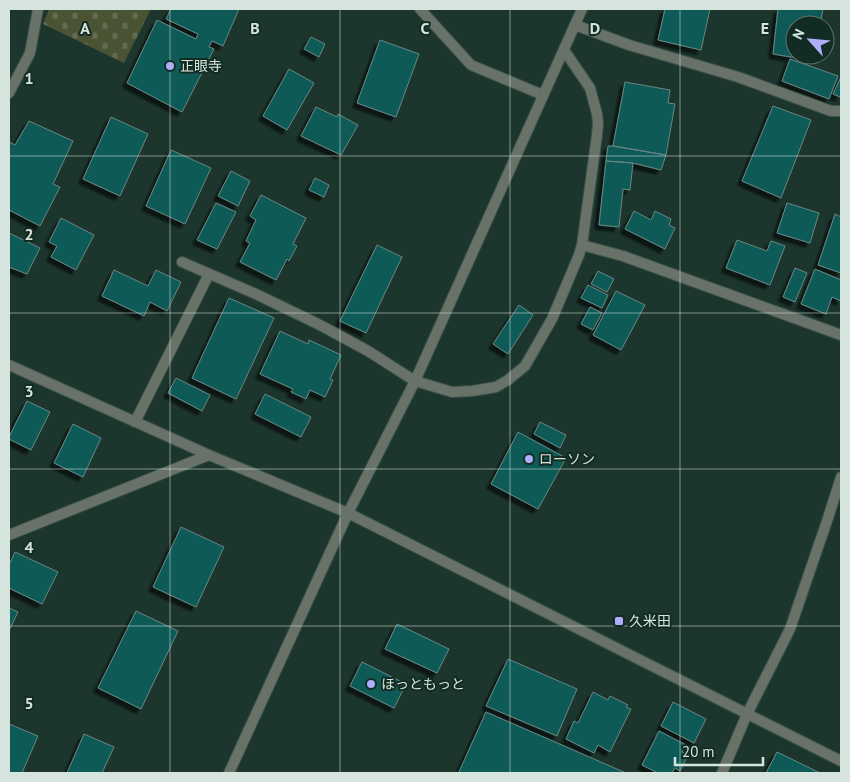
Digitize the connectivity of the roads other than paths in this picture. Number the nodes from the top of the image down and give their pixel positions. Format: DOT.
graph roads {
  1 [pos="38,9"];
  2 [pos="420,9"];
  3 [pos="582,9"];
  4 [pos="575,25"];
  5 [pos="564,50"];
  6 [pos="9,94"];
  7 [pos="543,95"];
  8 [pos="841,111"];
  9 [pos="582,245"];
  10 [pos="182,262"];
  11 [pos="209,274"];
  12 [pos="841,335"];
  13 [pos="9,365"];
  14 [pos="414,381"];
  15 [pos="135,422"];
  16 [pos="209,455"];
  17 [pos="841,476"];
  18 [pos="348,513"];
  19 [pos="9,534"];
  20 [pos="747,714"];
  21 [pos="841,761"];
  22 [pos="229,773"];
  23 [pos="722,773"];
  1 -- 6 [label="street"];
  2 -- 7 [label="street"];
  3 -- 4 [label="street"];
  4 -- 5 [label="street"];
  4 -- 8 [label="street"];
  5 -- 7 [label="street"];
  5 -- 9 [label="street"];
  7 -- 14 [label="street"];
  9 -- 12 [label="street"];
  9 -- 14 [label="street"];
  10 -- 11 [label="street"];
  11 -- 14 [label="street"];
  11 -- 15 [label="street"];
  13 -- 15 [label="street"];
  14 -- 18 [label="street"];
  15 -- 16 [label="street"];
  16 -- 18 [label="street"];
  16 -- 19 [label="street"];
  17 -- 20 [label="street"];
  18 -- 20 [label="street"];
  18 -- 22 [label="street"];
  20 -- 21 [label="street"];
  20 -- 23 [label="street"];
}
